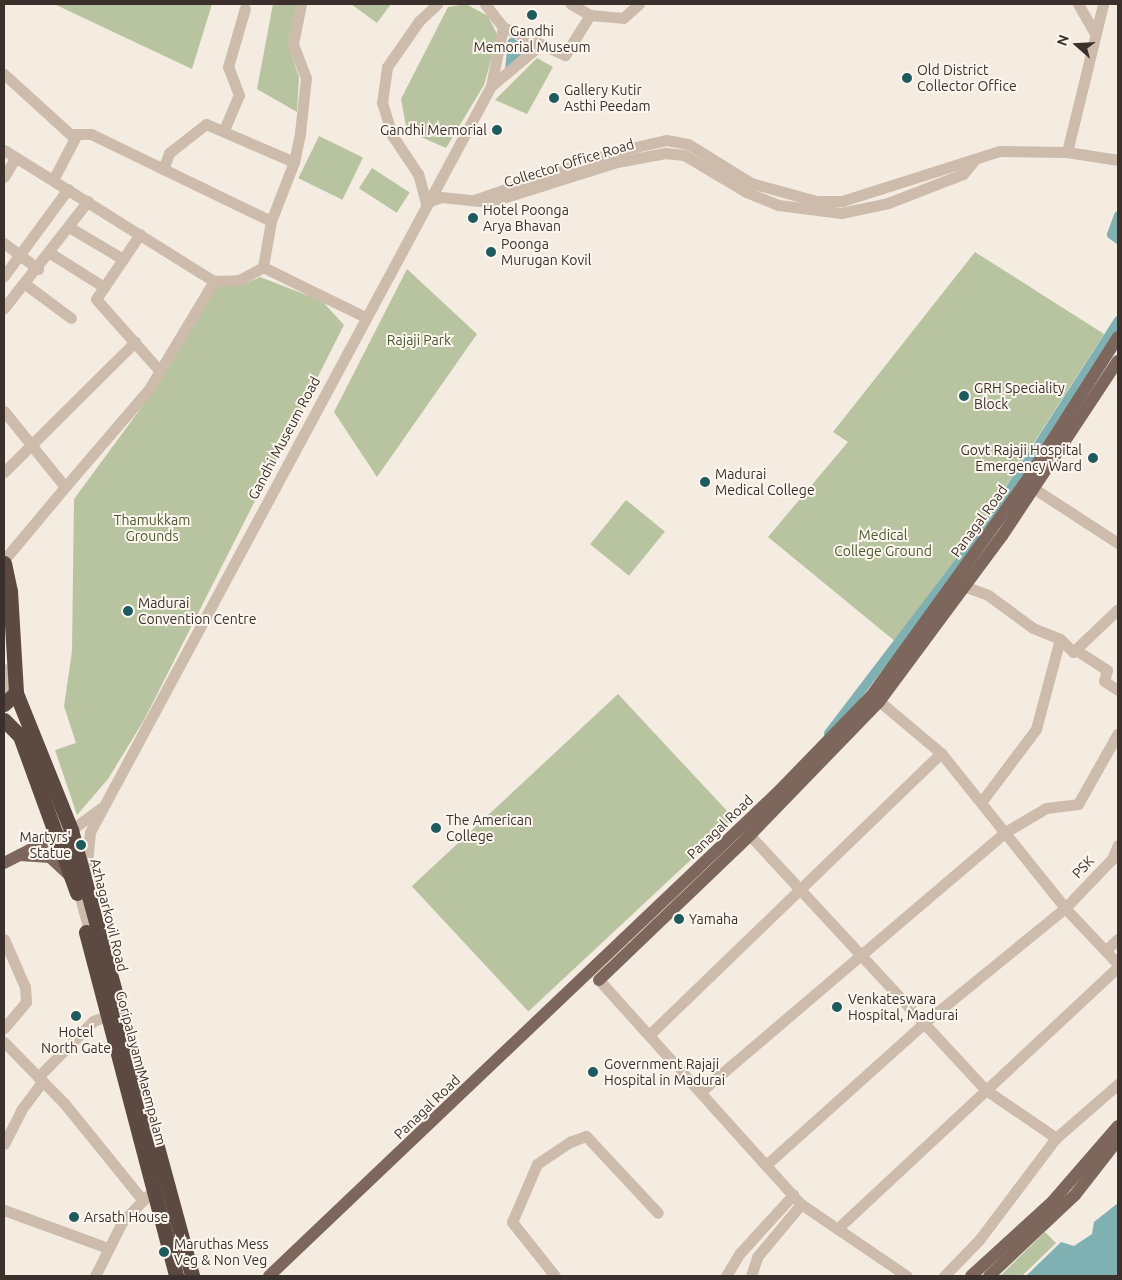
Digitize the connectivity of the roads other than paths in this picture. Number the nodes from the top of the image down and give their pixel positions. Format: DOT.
graph roads {
  1 [pos="301,4"];
  2 [pos="437,4"];
  3 [pos="485,4"];
  4 [pos="571,4"];
  5 [pos="639,4"];
  6 [pos="1078,4"];
  7 [pos="1103,4"];
  8 [pos="245,8"];
  9 [pos="590,14"];
  10 [pos="503,27"];
  11 [pos="1094,32"];
  12 [pos="539,46"];
  13 [pos="4,74"];
  14 [pos="491,86"];
  15 [pos="224,130"];
  16 [pos="76,136"];
  17 [pos="4,150"];
  18 [pos="1067,152"];
  19 [pos="16,157"];
  20 [pos="1117,159"];
  21 [pos="294,162"];
  22 [pos="164,169"];
  23 [pos="4,177"];
  24 [pos="53,180"];
  25 [pos="68,189"];
  26 [pos="88,201"];
  27 [pos="426,203"];
  28 [pos="271,221"];
  29 [pos="69,227"];
  30 [pos="140,234"];
  31 [pos="4,243"];
  32 [pos="50,252"];
  33 [pos="20,254"];
  34 [pos="123,259"];
  35 [pos="264,267"];
  36 [pos="38,269"];
  37 [pos="4,276"];
  38 [pos="214,281"];
  39 [pos="26,284"];
  40 [pos="104,286"];
  41 [pos="4,308"];
  42 [pos="365,317"];
  43 [pos="71,318"];
  44 [pos="1118,337"];
  45 [pos="135,342"];
  46 [pos="1118,361"];
  47 [pos="160,372"];
  48 [pos="4,411"];
  49 [pos="33,444"];
  50 [pos="4,472"];
  51 [pos="1030,486"];
  52 [pos="64,487"];
  53 [pos="1118,543"];
  54 [pos="4,562"];
  55 [pos="952,582"];
  56 [pos="966,587"];
  57 [pos="1116,617"];
  58 [pos="1060,639"];
  59 [pos="1076,650"];
  60 [pos="4,669"];
  61 [pos="1118,690"];
  62 [pos="16,693"];
  63 [pos="876,698"];
  64 [pos="4,704"];
  65 [pos="4,720"];
  66 [pos="1117,738"];
  67 [pos="942,752"];
  68 [pos="982,801"];
  69 [pos="105,806"];
  70 [pos="746,831"];
  71 [pos="1007,831"];
  72 [pos="65,832"];
  73 [pos="1118,845"];
  74 [pos="20,855"];
  75 [pos="4,863"];
  76 [pos="80,887"];
  77 [pos="799,888"];
  78 [pos="1065,908"];
  79 [pos="4,939"];
  80 [pos="1118,939"];
  81 [pos="1106,950"];
  82 [pos="862,955"];
  83 [pos="1118,966"];
  84 [pos="599,980"];
  85 [pos="108,1016"];
  86 [pos="924,1023"];
  87 [pos="4,1028"];
  88 [pos="649,1035"];
  89 [pos="4,1042"];
  90 [pos="41,1079"];
  91 [pos="1118,1084"];
  92 [pos="986,1090"];
  93 [pos="700,1092"];
  94 [pos="1118,1126"];
  95 [pos="7,1128"];
  96 [pos="1056,1138"];
  97 [pos="1118,1140"];
  98 [pos="4,1144"];
  99 [pos="766,1165"];
  100 [pos="793,1195"];
  101 [pos="148,1196"];
  102 [pos="801,1204"];
  103 [pos="4,1210"];
  104 [pos="658,1213"];
  105 [pos="837,1229"];
  106 [pos="108,1248"];
  107 [pos="95,1276"];
  108 [pos="176,1276"];
  109 [pos="182,1276"];
  110 [pos="193,1276"];
  111 [pos="270,1276"];
  112 [pos="555,1276"];
  113 [pos="726,1276"];
  114 [pos="751,1276"];
  115 [pos="907,1276"];
  116 [pos="944,1276"];
  117 [pos="971,1276"];
  118 [pos="989,1276"];
  1 -- 21 [label="street"];
  2 -- 27 [label="street"];
  3 -- 10 [label="street"];
  4 -- 9 [label="street"];
  5 -- 9 [label="street"];
  6 -- 11 [label="street"];
  7 -- 11 [label="street"];
  8 -- 15 [label="street"];
  9 -- 12 [label="street"];
  10 -- 12 [label="street"];
  10 -- 14 [label="street, Gandhi Museum Road"];
  11 -- 18 [label="street"];
  12 -- 14 [label="street, Gandhi Museum Road"];
  13 -- 16 [label="street"];
  14 -- 27 [label="street, Gandhi Museum Road"];
  15 -- 21 [label="street"];
  15 -- 22 [label="street"];
  16 -- 22 [label="street"];
  16 -- 24 [label="street"];
  17 -- 19 [label="street"];
  18 -- 20 [label="street, Collector Office Road"];
  18 -- 27 [label="street, Collector Office Road"];
  19 -- 23 [label="street"];
  19 -- 24 [label="street"];
  21 -- 28 [label="street"];
  22 -- 28 [label="street"];
  24 -- 25 [label="street"];
  25 -- 26 [label="street"];
  25 -- 33 [label="street"];
  26 -- 29 [label="street"];
  26 -- 30 [label="street"];
  27 -- 42 [label="street, Gandhi Museum Road"];
  28 -- 35 [label="street"];
  29 -- 32 [label="street"];
  29 -- 34 [label="street"];
  30 -- 34 [label="street"];
  30 -- 38 [label="street"];
  31 -- 33 [label="street"];
  32 -- 36 [label="street"];
  32 -- 40 [label="street"];
  33 -- 36 [label="street"];
  33 -- 37 [label="street"];
  34 -- 40 [label="street"];
  35 -- 38 [label="street"];
  35 -- 42 [label="street"];
  36 -- 39 [label="street"];
  38 -- 47 [label="street"];
  39 -- 41 [label="street"];
  39 -- 43 [label="street"];
  40 -- 45 [label="street"];
  42 -- 69 [label="street, Gandhi Museum Road"];
  44 -- 51 [label="main road, Panagal Road"];
  45 -- 47 [label="street"];
  45 -- 49 [label="street"];
  46 -- 51 [label="main road, Panagal Road"];
  47 -- 52 [label="street"];
  48 -- 49 [label="street"];
  49 -- 50 [label="street"];
  49 -- 52 [label="street"];
  51 -- 53 [label="street"];
  51 -- 55 [label="main road, Panagal Road"];
  51 -- 56 [label="main road, Panagal Road"];
  52 -- 54 [label="street"];
  54 -- 62 [label="highway, Azhagarkovil Road"];
  55 -- 56 [label="street"];
  55 -- 63 [label="main road, Panagal Road"];
  56 -- 58 [label="street"];
  56 -- 63 [label="main road, Panagal Road"];
  57 -- 59 [label="street"];
  58 -- 59 [label="street"];
  58 -- 68 [label="street"];
  59 -- 61 [label="street"];
  60 -- 109 [label="street, Goripalayam Maempalam"];
  62 -- 64 [label="highway"];
  62 -- 72 [label="highway, Azhagarkovil Road"];
  63 -- 67 [label="street"];
  63 -- 70 [label="main road, Panagal Road"];
  65 -- 72 [label="highway, Azhagarkovil Road"];
  66 -- 71 [label="street"];
  67 -- 68 [label="street"];
  67 -- 77 [label="street"];
  68 -- 71 [label="street"];
  69 -- 72 [label="street, Gandhi Museum Road"];
  69 -- 76 [label="street, Gandhi Museum Road"];
  70 -- 77 [label="street"];
  70 -- 84 [label="main road, Panagal Road"];
  70 -- 111 [label="main road, Panagal Road"];
  71 -- 78 [label="street"];
  71 -- 82 [label="street"];
  72 -- 74 [label="main road"];
  72 -- 76 [label="highway, Azhagarkovil Road"];
  73 -- 78 [label="street, PSK"];
  74 -- 75 [label="main road"];
  74 -- 76 [label="main road"];
  76 -- 85 [label="highway, Azhagarkovil Road"];
  76 -- 110 [label="highway, Azhagarkovil Road"];
  77 -- 82 [label="street"];
  77 -- 88 [label="street"];
  78 -- 81 [label="street"];
  78 -- 86 [label="street, PSK"];
  79 -- 87 [label="street"];
  80 -- 81 [label="street"];
  81 -- 83 [label="street"];
  82 -- 86 [label="street"];
  82 -- 93 [label="street"];
  83 -- 92 [label="street"];
  84 -- 88 [label="street"];
  85 -- 90 [label="street"];
  85 -- 101 [label="highway, Azhagarkovil Road"];
  86 -- 92 [label="street"];
  86 -- 99 [label="street, PSK"];
  88 -- 93 [label="street"];
  89 -- 90 [label="street"];
  90 -- 95 [label="street"];
  90 -- 101 [label="street"];
  91 -- 96 [label="street"];
  92 -- 96 [label="street"];
  92 -- 105 [label="street"];
  93 -- 99 [label="street"];
  94 -- 117 [label="main road"];
  95 -- 98 [label="street"];
  96 -- 116 [label="street"];
  97 -- 118 [label="main road"];
  99 -- 100 [label="street"];
  100 -- 102 [label="street"];
  100 -- 113 [label="street"];
  101 -- 106 [label="street"];
  101 -- 108 [label="highway, Azhagarkovil Road"];
  102 -- 105 [label="street"];
  102 -- 114 [label="street"];
  103 -- 106 [label="street"];
  104 -- 112 [label="street"];
  105 -- 115 [label="street"];
  106 -- 107 [label="street"];
}
